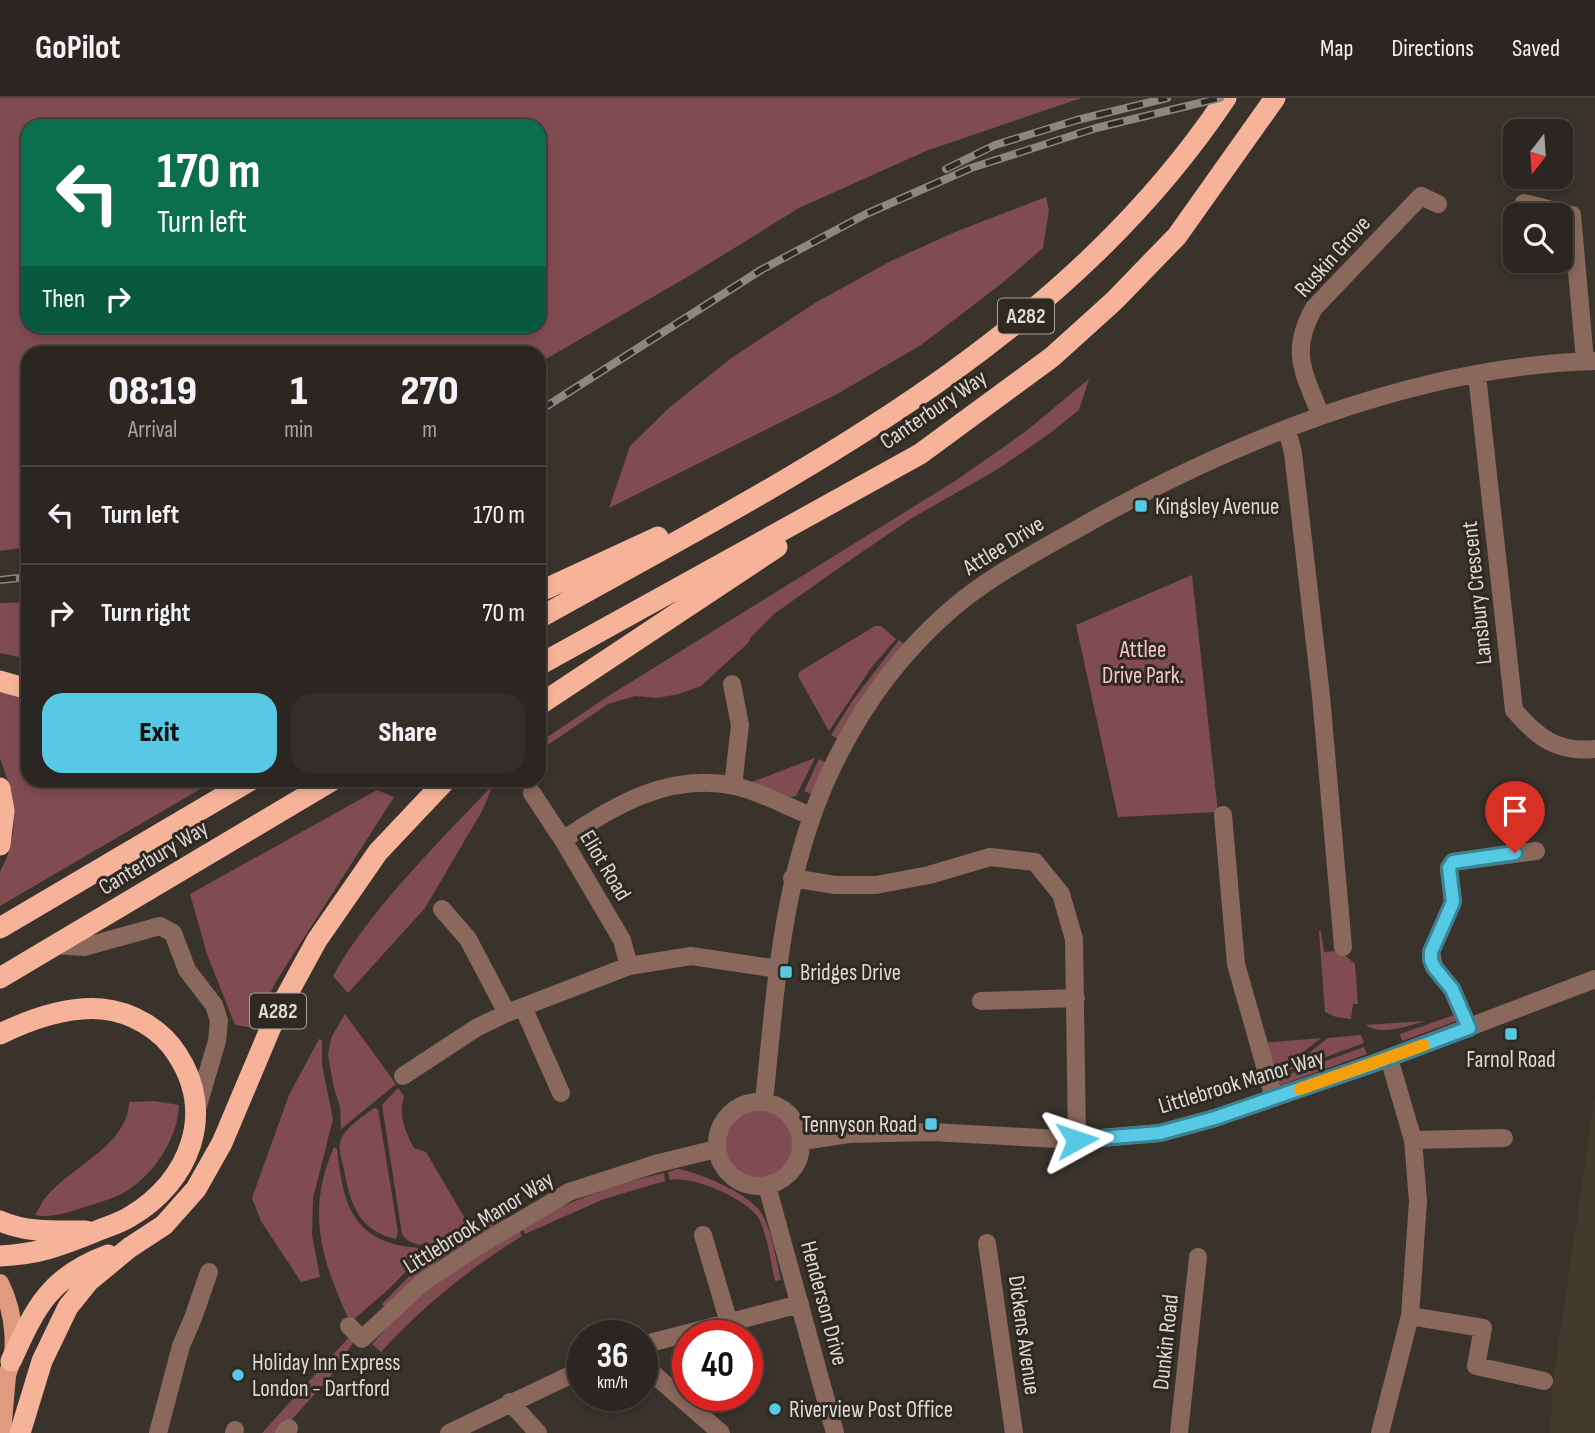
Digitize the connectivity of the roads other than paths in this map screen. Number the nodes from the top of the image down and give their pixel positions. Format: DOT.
graph roads {
  1 [pos="1226,98"];
  2 [pos="1275,98"];
  3 [pos="1438,204"];
  4 [pos="1573,223"];
  5 [pos="1590,361"];
  6 [pos="1477,375"];
  7 [pos="1321,416"];
  8 [pos="1287,429"];
  9 [pos="920,454"];
  10 [pos="816,463"];
  11 [pos="546,589"];
  12 [pos="546,614"];
  13 [pos="546,661"];
  14 [pos="0,681"];
  15 [pos="732,684"];
  16 [pos="21,687"];
  17 [pos="546,700"];
  18 [pos="1595,750"];
  19 [pos="733,786"];
  20 [pos="239,787"];
  21 [pos="321,787"];
  22 [pos="439,787"];
  23 [pos="0,788"];
  24 [pos="532,793"];
  25 [pos="1223,815"];
  26 [pos="811,816"];
  27 [pos="563,840"];
  28 [pos="0,845"];
  29 [pos="1536,851"];
  30 [pos="792,878"];
  31 [pos="442,909"];
  32 [pos="0,928"];
  33 [pos="55,945"];
  34 [pos="1343,947"];
  35 [pos="629,966"];
  36 [pos="778,969"];
  37 [pos="0,978"];
  38 [pos="1595,979"];
  39 [pos="1076,998"];
  40 [pos="981,1001"];
  41 [pos="515,1010"];
  42 [pos="1469,1028"];
  43 [pos="0,1034"];
  44 [pos="1389,1058"];
  45 [pos="403,1076"];
  46 [pos="561,1093"];
  47 [pos="1274,1098"];
  48 [pos="764,1101"];
  49 [pos="197,1109"];
  50 [pos="1504,1138"];
  51 [pos="1077,1140"];
  52 [pos="1413,1140"];
  53 [pos="802,1141"];
  54 [pos="716,1149"];
  55 [pos="767,1185"];
  56 [pos="0,1221"];
  57 [pos="95,1231"];
  58 [pos="703,1235"];
  59 [pos="987,1243"];
  60 [pos="129,1248"];
  61 [pos="0,1256"];
  62 [pos="1198,1257"];
  63 [pos="209,1272"];
  64 [pos="0,1283"];
  65 [pos="800,1304"];
  66 [pos="1410,1316"];
  67 [pos="728,1320"];
  68 [pos="740,1320"];
  69 [pos="349,1326"];
  70 [pos="6,1374"];
  71 [pos="567,1376"];
  72 [pos="658,1378"];
  73 [pos="1544,1381"];
  74 [pos="510,1402"];
  75 [pos="2,1433"];
  76 [pos="20,1433"];
  77 [pos="158,1433"];
  78 [pos="449,1433"];
  79 [pos="538,1433"];
  80 [pos="721,1433"];
  81 [pos="835,1433"];
  82 [pos="1014,1433"];
  83 [pos="1180,1433"];
  84 [pos="1380,1433"];
  1 -- 10 [label="highway, Canterbury Way / A282"];
  2 -- 9 [label="highway, Canterbury Way / A282"];
  3 -- 7 [label="street, Ruskin Grove"];
  4 -- 5 [label="street"];
  5 -- 6 [label="street, Attlee Drive"];
  6 -- 7 [label="street, Attlee Drive"];
  6 -- 18 [label="street, Lansbury Crescent"];
  7 -- 8 [label="street, Attlee Drive"];
  8 -- 26 [label="street, Attlee Drive"];
  8 -- 34 [label="street"];
  9 -- 13 [label="highway, Canterbury Way / A282"];
  9 -- 17 [label="highway, A282"];
  10 -- 11 [label="highway, A282"];
  10 -- 12 [label="highway, Canterbury Way / A282"];
  14 -- 16 [label="highway"];
  15 -- 19 [label="street"];
  19 -- 26 [label="street"];
  19 -- 27 [label="street"];
  20 -- 32 [label="highway, Canterbury Way"];
  21 -- 33 [label="highway, Canterbury Way"];
  22 -- 60 [label="highway, A282"];
  23 -- 28 [label="highway"];
  24 -- 27 [label="street, Eliot Road"];
  25 -- 47 [label="street"];
  26 -- 30 [label="street, Attlee Drive"];
  27 -- 35 [label="street, Eliot Road"];
  29 -- 42 [label="street"];
  30 -- 36 [label="street, Attlee Drive"];
  30 -- 39 [label="street"];
  31 -- 41 [label="street"];
  33 -- 37 [label="highway, Canterbury Way"];
  33 -- 49 [label="street"];
  35 -- 36 [label="street"];
  35 -- 41 [label="street"];
  36 -- 48 [label="street, Attlee Drive"];
  38 -- 42 [label="street, Littlebrook Manor Way"];
  39 -- 40 [label="street"];
  39 -- 51 [label="street"];
  41 -- 45 [label="street"];
  41 -- 46 [label="street"];
  42 -- 44 [label="street, Littlebrook Manor Way"];
  43 -- 49 [label="highway"];
  44 -- 47 [label="street, Littlebrook Manor Way"];
  44 -- 52 [label="street"];
  47 -- 51 [label="street, Littlebrook Manor Way"];
  48 -- 53 [label="street"];
  48 -- 54 [label="street"];
  49 -- 57 [label="highway"];
  50 -- 52 [label="street"];
  51 -- 53 [label="street, Littlebrook Manor Way"];
  52 -- 66 [label="street"];
  53 -- 55 [label="street"];
  54 -- 55 [label="street"];
  54 -- 69 [label="street, Littlebrook Manor Way"];
  55 -- 65 [label="street, Henderson Drive"];
  56 -- 57 [label="highway"];
  57 -- 61 [label="highway"];
  58 -- 67 [label="street"];
  59 -- 82 [label="street, Dickens Avenue"];
  60 -- 70 [label="highway, A282"];
  60 -- 76 [label="highway, A282"];
  62 -- 83 [label="street, Dunkin Road"];
  63 -- 77 [label="street"];
  64 -- 70 [label="main road"];
  65 -- 68 [label="street"];
  65 -- 81 [label="street, Henderson Drive"];
  66 -- 73 [label="street"];
  66 -- 84 [label="street"];
  70 -- 75 [label="main road"];
  71 -- 74 [label="street"];
  72 -- 80 [label="street"];
  74 -- 78 [label="street"];
  74 -- 79 [label="street"];
}
